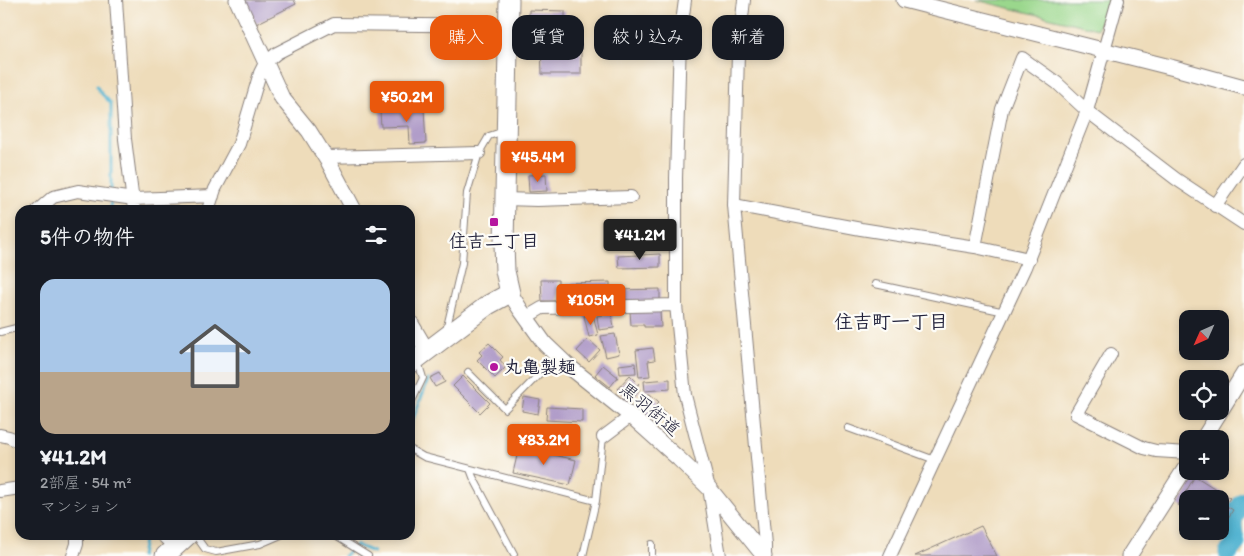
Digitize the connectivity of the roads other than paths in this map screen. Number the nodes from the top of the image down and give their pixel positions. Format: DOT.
graph roads {
  1 [pos="116,0"];
  2 [pos="237,0"];
  3 [pos="509,0"];
  4 [pos="685,0"];
  5 [pos="744,0"];
  6 [pos="908,0"];
  7 [pos="1118,0"];
  8 [pos="508,26"];
  9 [pos="1103,50"];
  10 [pos="265,63"];
  11 [pos="1244,88"];
  12 [pos="1086,111"];
  13 [pos="506,130"];
  14 [pos="479,153"];
  15 [pos="326,157"];
  16 [pos="1244,164"];
  17 [pos="213,196"];
  18 [pos="631,197"];
  19 [pos="504,198"];
  20 [pos="134,204"];
  21 [pos="44,205"];
  22 [pos="210,205"];
  23 [pos="351,205"];
  24 [pos="734,205"];
  25 [pos="1216,206"];
  26 [pos="1244,224"];
  27 [pos="976,247"];
  28 [pos="1029,259"];
  29 [pos="875,284"];
  30 [pos="510,292"];
  31 [pos="676,304"];
  32 [pos="1005,312"];
  33 [pos="525,318"];
  34 [pos="15,328"];
  35 [pos="0,332"];
  36 [pos="446,336"];
  37 [pos="415,344"];
  38 [pos="1112,354"];
  39 [pos="557,356"];
  40 [pos="418,358"];
  41 [pos="468,372"];
  42 [pos="1244,373"];
  43 [pos="415,395"];
  44 [pos="631,416"];
  45 [pos="848,428"];
  46 [pos="1209,430"];
  47 [pos="0,435"];
  48 [pos="603,437"];
  49 [pos="15,440"];
  50 [pos="415,452"];
  51 [pos="1179,453"];
  52 [pos="935,460"];
  53 [pos="470,469"];
  54 [pos="1179,479"];
  55 [pos="709,488"];
  56 [pos="15,489"];
  57 [pos="0,491"];
  58 [pos="596,501"];
  59 [pos="78,540"];
  60 [pos="199,540"];
  61 [pos="269,540"];
  62 [pos="342,540"];
  63 [pos="652,544"];
  64 [pos="514,554"];
  65 [pos="1134,555"];
  66 [pos="73,556"];
  67 [pos="368,556"];
  68 [pos="583,556"];
  69 [pos="652,556"];
  70 [pos="720,556"];
  71 [pos="764,556"];
  72 [pos="890,556"];
  1 -- 20 [label="street"];
  2 -- 10 [label="street"];
  3 -- 8 [label="main road"];
  4 -- 31 [label="street"];
  5 -- 24 [label="street"];
  6 -- 9 [label="street"];
  7 -- 9 [label="street"];
  8 -- 10 [label="street"];
  8 -- 13 [label="main road"];
  9 -- 11 [label="street"];
  9 -- 12 [label="street"];
  10 -- 15 [label="street"];
  10 -- 17 [label="street"];
  12 -- 25 [label="street"];
  12 -- 27 [label="street"];
  12 -- 28 [label="street"];
  13 -- 14 [label="lane"];
  13 -- 19 [label="main road"];
  14 -- 15 [label="street"];
  14 -- 36 [label="lane"];
  15 -- 23 [label="street"];
  16 -- 25 [label="street"];
  17 -- 20 [label="street"];
  17 -- 22 [label="street"];
  18 -- 19 [label="street"];
  19 -- 30 [label="main road"];
  20 -- 21 [label="street"];
  24 -- 27 [label="street"];
  24 -- 71 [label="street"];
  25 -- 26 [label="street"];
  27 -- 28 [label="street"];
  28 -- 32 [label="street"];
  29 -- 32 [label="lane"];
  30 -- 33 [label="street, 黒羽街道"];
  30 -- 36 [label="main road"];
  31 -- 33 [label="street"];
  31 -- 55 [label="street"];
  32 -- 52 [label="street"];
  33 -- 39 [label="street, 黒羽街道"];
  34 -- 35 [label="lane"];
  36 -- 40 [label="main road"];
  37 -- 40 [label="street"];
  38 -- 51 [label="street"];
  39 -- 41 [label="lane"];
  39 -- 44 [label="street, 黒羽街道"];
  40 -- 43 [label="lane"];
  42 -- 46 [label="street"];
  44 -- 48 [label="street"];
  44 -- 55 [label="street, 黒羽街道"];
  45 -- 52 [label="lane"];
  47 -- 49 [label="street"];
  48 -- 58 [label="lane"];
  50 -- 53 [label="lane"];
  52 -- 72 [label="street"];
  53 -- 58 [label="lane"];
  53 -- 64 [label="lane"];
  54 -- 65 [label="street"];
  55 -- 70 [label="street"];
  55 -- 71 [label="street, 黒羽街道"];
  56 -- 57 [label="street"];
  58 -- 68 [label="lane"];
  59 -- 66 [label="street"];
  60 -- 61 [label="lane"];
  62 -- 67 [label="lane"];
  63 -- 69 [label="lane"];
}
